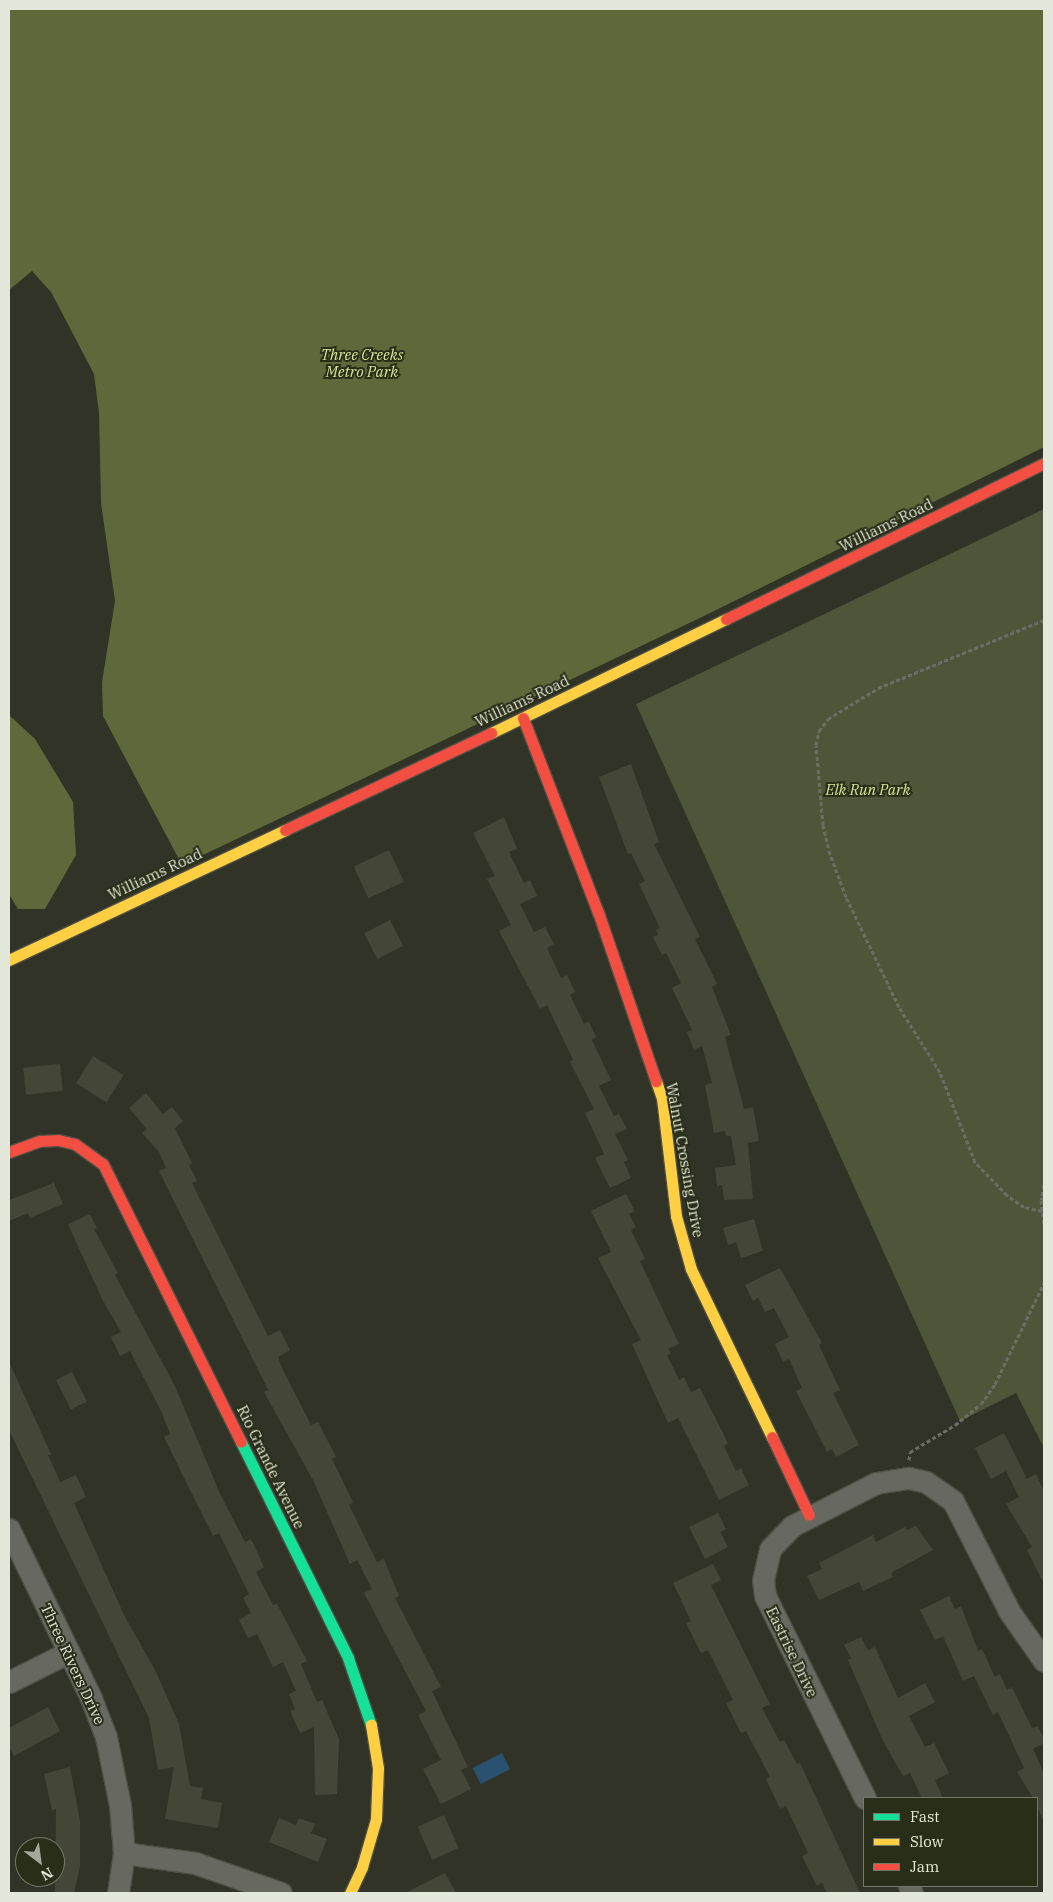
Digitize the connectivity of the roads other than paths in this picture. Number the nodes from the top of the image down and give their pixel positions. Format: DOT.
graph roads {
  1 [pos="1044,463"];
  2 [pos="523,718"];
  3 [pos="9,960"];
  4 [pos="9,1152"];
  5 [pos="809,1515"];
  6 [pos="9,1529"];
  7 [pos="69,1652"];
  8 [pos="1044,1661"];
  9 [pos="9,1682"];
  10 [pos="865,1797"];
  11 [pos="124,1853"];
  12 [pos="118,1893"];
  13 [pos="281,1893"];
  14 [pos="350,1893"];
  1 -- 2 [label="street, Williams Road"];
  2 -- 3 [label="street, Williams Road"];
  2 -- 5 [label="street, Walnut Crossing Drive"];
  4 -- 14 [label="street, Rio Grande Avenue"];
  5 -- 8 [label="street, Eastrise Drive"];
  5 -- 10 [label="street, Eastrise Drive"];
  6 -- 7 [label="street, Three Rivers Drive"];
  7 -- 9 [label="street"];
  7 -- 11 [label="street, Three Rivers Drive"];
  11 -- 12 [label="street, Three Rivers Drive"];
  11 -- 13 [label="street"];
}
